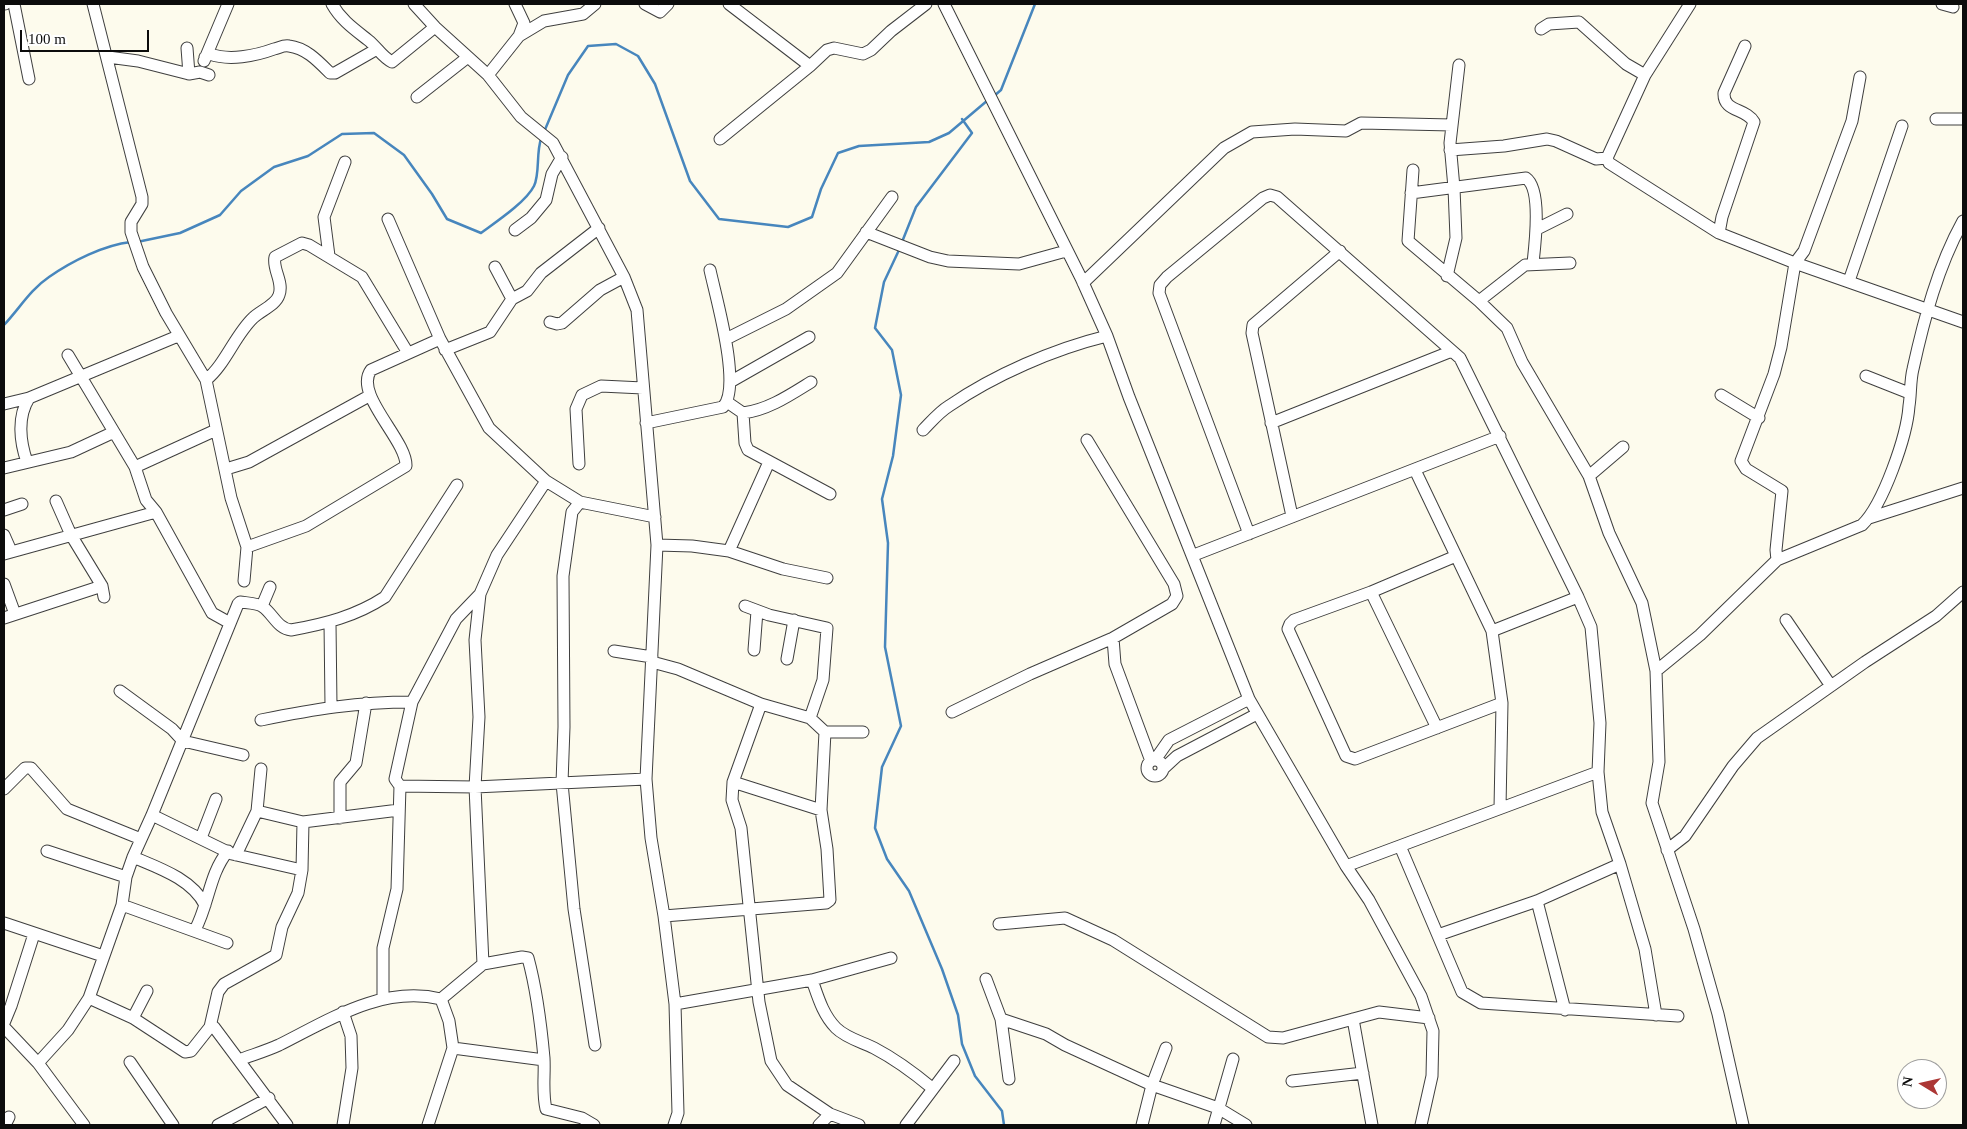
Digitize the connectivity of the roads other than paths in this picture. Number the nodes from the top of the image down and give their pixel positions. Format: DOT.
graph roads {
  1 [pos="14,4"];
  2 [pos="94,4"];
  3 [pos="228,4"];
  4 [pos="332,4"];
  5 [pos="414,4"];
  6 [pos="515,4"];
  7 [pos="595,4"];
  8 [pos="645,4"];
  9 [pos="668,4"];
  10 [pos="729,4"];
  11 [pos="926,4"];
  12 [pos="944,4"];
  13 [pos="1690,4"];
  14 [pos="435,28"];
  15 [pos="1541,30"];
  16 [pos="519,36"];
  17 [pos="1745,46"];
  18 [pos="187,48"];
  19 [pos="377,49"];
  20 [pos="108,57"];
  21 [pos="205,57"];
  22 [pos="468,57"];
  23 [pos="1460,65"];
  24 [pos="810,66"];
  25 [pos="200,73"];
  26 [pos="488,75"];
  27 [pos="1644,75"];
  28 [pos="1860,77"];
  29 [pos="29,79"];
  30 [pos="417,97"];
  31 [pos="1936,119"];
  32 [pos="1963,119"];
  33 [pos="1452,125"];
  34 [pos="1902,126"];
  35 [pos="720,139"];
  36 [pos="1450,150"];
  37 [pos="562,157"];
  38 [pos="1607,158"];
  39 [pos="345,162"];
  40 [pos="1414,170"];
  41 [pos="1454,188"];
  42 [pos="1411,194"];
  43 [pos="892,197"];
  44 [pos="1567,214"];
  45 [pos="388,219"];
  46 [pos="1963,222"];
  47 [pos="599,228"];
  48 [pos="1537,229"];
  49 [pos="515,230"];
  50 [pos="866,232"];
  51 [pos="1719,233"];
  52 [pos="1066,251"];
  53 [pos="1340,251"];
  54 [pos="329,256"];
  55 [pos="1533,263"];
  56 [pos="1570,263"];
  57 [pos="1794,263"];
  58 [pos="495,267"];
  59 [pos="710,270"];
  60 [pos="624,276"];
  61 [pos="1447,276"];
  62 [pos="1849,281"];
  63 [pos="1083,283"];
  64 [pos="512,299"];
  65 [pos="1480,300"];
  66 [pos="1929,310"];
  67 [pos="550,322"];
  68 [pos="1963,322"];
  69 [pos="178,336"];
  70 [pos="1107,336"];
  71 [pos="809,337"];
  72 [pos="440,339"];
  73 [pos="726,339"];
  74 [pos="445,350"];
  75 [pos="1452,351"];
  76 [pos="408,353"];
  77 [pos="68,355"];
  78 [pos="79,376"];
  79 [pos="1866,376"];
  80 [pos="206,380"];
  81 [pos="730,382"];
  82 [pos="811,382"];
  83 [pos="643,388"];
  84 [pos="1909,393"];
  85 [pos="1722,395"];
  86 [pos="369,396"];
  87 [pos="29,398"];
  88 [pos="727,402"];
  89 [pos="4,404"];
  90 [pos="743,413"];
  91 [pos="1758,418"];
  92 [pos="646,423"];
  93 [pos="1271,423"];
  94 [pos="216,430"];
  95 [pos="923,430"];
  96 [pos="114,432"];
  97 [pos="1500,436"];
  98 [pos="1087,440"];
  99 [pos="1623,447"];
  100 [pos="27,462"];
  101 [pos="769,462"];
  102 [pos="579,464"];
  103 [pos="4,468"];
  104 [pos="135,468"];
  105 [pos="226,469"];
  106 [pos="1416,470"];
  107 [pos="1589,476"];
  108 [pos="546,481"];
  109 [pos="457,485"];
  110 [pos="1963,488"];
  111 [pos="830,494"];
  112 [pos="56,501"];
  113 [pos="580,502"];
  114 [pos="22,504"];
  115 [pos="4,510"];
  116 [pos="156,512"];
  117 [pos="1292,516"];
  118 [pos="654,517"];
  119 [pos="1869,518"];
  120 [pos="1249,534"];
  121 [pos="4,535"];
  122 [pos="71,535"];
  123 [pos="657,545"];
  124 [pos="247,547"];
  125 [pos="729,551"];
  126 [pos="8,552"];
  127 [pos="1194,555"];
  128 [pos="1456,556"];
  129 [pos="1777,560"];
  130 [pos="827,578"];
  131 [pos="244,581"];
  132 [pos="4,584"];
  133 [pos="270,587"];
  134 [pos="1371,592"];
  135 [pos="1963,592"];
  136 [pos="480,594"];
  137 [pos="1578,597"];
  138 [pos="262,606"];
  139 [pos="745,606"];
  140 [pos="757,610"];
  141 [pos="9,616"];
  142 [pos="794,620"];
  143 [pos="1786,620"];
  144 [pos="230,623"];
  145 [pos="330,623"];
  146 [pos="1492,631"];
  147 [pos="1113,638"];
  148 [pos="754,650"];
  149 [pos="614,651"];
  150 [pos="787,659"];
  151 [pos="652,660"];
  152 [pos="1656,671"];
  153 [pos="1831,686"];
  154 [pos="120,691"];
  155 [pos="1249,699"];
  156 [pos="366,702"];
  157 [pos="412,702"];
  158 [pos="1502,703"];
  159 [pos="761,704"];
  160 [pos="331,706"];
  161 [pos="952,712"];
  162 [pos="1257,714"];
  163 [pos="810,718"];
  164 [pos="261,720"];
  165 [pos="1437,728"];
  166 [pos="825,732"];
  167 [pos="863,732"];
  168 [pos="183,741"];
  169 [pos="243,755"];
  170 [pos="1157,763"];
  171 [pos="261,769"];
  172 [pos="1598,772"];
  173 [pos="646,779"];
  174 [pos="733,782"];
  175 [pos="562,783"];
  176 [pos="400,786"];
  177 [pos="475,786"];
  178 [pos="4,789"];
  179 [pos="216,799"];
  180 [pos="1500,808"];
  181 [pos="399,810"];
  182 [pos="820,810"];
  183 [pos="257,811"];
  184 [pos="152,815"];
  185 [pos="340,818"];
  186 [pos="303,822"];
  187 [pos="201,838"];
  188 [pos="141,839"];
  189 [pos="1400,846"];
  190 [pos="47,850"];
  191 [pos="1666,850"];
  192 [pos="232,853"];
  193 [pos="132,858"];
  194 [pos="1620,864"];
  195 [pos="1346,866"];
  196 [pos="302,870"];
  197 [pos="126,877"];
  198 [pos="204,893"];
  199 [pos="1538,901"];
  200 [pos="122,905"];
  201 [pos="750,909"];
  202 [pos="664,916"];
  203 [pos="4,923"];
  204 [pos="998,924"];
  205 [pos="195,930"];
  206 [pos="34,934"];
  207 [pos="1438,935"];
  208 [pos="227,943"];
  209 [pos="103,956"];
  210 [pos="891,958"];
  211 [pos="483,964"];
  212 [pos="986,979"];
  213 [pos="812,980"];
  214 [pos="759,988"];
  215 [pos="147,991"];
  216 [pos="89,998"];
  217 [pos="382,999"];
  218 [pos="441,999"];
  219 [pos="675,1004"];
  220 [pos="1565,1010"];
  221 [pos="343,1012"];
  222 [pos="1656,1015"];
  223 [pos="1678,1016"];
  224 [pos="133,1018"];
  225 [pos="1000,1018"];
  226 [pos="1429,1018"];
  227 [pos="1352,1019"];
  228 [pos="4,1023"];
  229 [pos="4,1027"];
  230 [pos="210,1027"];
  231 [pos="595,1045"];
  232 [pos="453,1048"];
  233 [pos="1166,1048"];
  234 [pos="1233,1059"];
  235 [pos="239,1060"];
  236 [pos="544,1060"];
  237 [pos="954,1061"];
  238 [pos="130,1062"];
  239 [pos="38,1063"];
  240 [pos="1363,1073"];
  241 [pos="1009,1079"];
  242 [pos="1292,1081"];
  243 [pos="1152,1085"];
  244 [pos="932,1088"];
  245 [pos="269,1098"];
  246 [pos="1218,1108"];
  247 [pos="830,1114"];
  248 [pos="84,1125"];
  249 [pos="173,1125"];
  250 [pos="218,1125"];
  251 [pos="287,1125"];
  252 [pos="343,1125"];
  253 [pos="428,1125"];
  254 [pos="594,1125"];
  255 [pos="674,1125"];
  256 [pos="819,1125"];
  257 [pos="859,1125"];
  258 [pos="906,1125"];
  259 [pos="1142,1125"];
  260 [pos="1214,1125"];
  261 [pos="1246,1125"];
  262 [pos="1372,1125"];
  263 [pos="1421,1125"];
  264 [pos="1743,1125"];
  1 -- 29 [label="street"];
  2 -- 20 [label="street"];
  3 -- 21 [label="street"];
  4 -- 19 [label="street"];
  5 -- 14 [label="street"];
  6 -- 16 [label="street"];
  7 -- 16 [label="street"];
  8 -- 9 [label="street"];
  10 -- 24 [label="street"];
  11 -- 24 [label="street"];
  12 -- 52 [label="street"];
  13 -- 27 [label="street"];
  14 -- 19 [label="street"];
  14 -- 22 [label="street"];
  15 -- 27 [label="street"];
  16 -- 26 [label="street"];
  17 -- 51 [label="street"];
  18 -- 25 [label="street"];
  19 -- 21 [label="street"];
  20 -- 25 [label="street"];
  20 -- 69 [label="street"];
  21 -- 25 [label="street"];
  22 -- 26 [label="street"];
  22 -- 30 [label="street"];
  23 -- 33 [label="street"];
  24 -- 35 [label="street"];
  26 -- 37 [label="street"];
  27 -- 38 [label="street"];
  28 -- 57 [label="street"];
  31 -- 32 [label="street"];
  33 -- 36 [label="street"];
  33 -- 63 [label="street"];
  34 -- 62 [label="street"];
  36 -- 38 [label="street"];
  36 -- 41 [label="street"];
  37 -- 47 [label="street"];
  37 -- 49 [label="street"];
  38 -- 51 [label="street"];
  39 -- 54 [label="street"];
  40 -- 42 [label="street"];
  41 -- 42 [label="street"];
  41 -- 48 [label="street"];
  41 -- 61 [label="street"];
  42 -- 61 [label="street"];
  43 -- 50 [label="street"];
  44 -- 48 [label="street"];
  45 -- 72 [label="street"];
  46 -- 66 [label="street"];
  47 -- 60 [label="street"];
  47 -- 64 [label="street"];
  48 -- 55 [label="street"];
  50 -- 52 [label="street"];
  50 -- 73 [label="street"];
  51 -- 57 [label="street"];
  52 -- 63 [label="street"];
  53 -- 75 [label="street"];
  53 -- 93 [label="street"];
  53 -- 120 [label="street"];
  54 -- 76 [label="street"];
  54 -- 80 [label="street"];
  55 -- 56 [label="street"];
  55 -- 65 [label="street"];
  57 -- 62 [label="street"];
  57 -- 91 [label="street"];
  58 -- 64 [label="street"];
  59 -- 73 [label="street"];
  60 -- 67 [label="street"];
  60 -- 83 [label="street"];
  61 -- 65 [label="street"];
  62 -- 66 [label="street"];
  63 -- 70 [label="street"];
  64 -- 74 [label="street"];
  65 -- 107 [label="street"];
  66 -- 68 [label="street"];
  66 -- 84 [label="street"];
  69 -- 78 [label="street"];
  69 -- 80 [label="street"];
  70 -- 95 [label="street"];
  70 -- 127 [label="street"];
  71 -- 81 [label="street"];
  72 -- 74 [label="street"];
  72 -- 76 [label="street"];
  73 -- 81 [label="street"];
  74 -- 108 [label="street"];
  75 -- 93 [label="street"];
  75 -- 97 [label="street"];
  76 -- 86 [label="street"];
  77 -- 78 [label="street"];
  78 -- 87 [label="street"];
  78 -- 96 [label="street"];
  79 -- 84 [label="street"];
  80 -- 94 [label="street"];
  81 -- 88 [label="street"];
  82 -- 90 [label="street"];
  83 -- 92 [label="street"];
  83 -- 102 [label="street"];
  84 -- 119 [label="street"];
  85 -- 91 [label="street"];
  86 -- 105 [label="street"];
  86 -- 124 [label="street"];
  87 -- 89 [label="street"];
  87 -- 100 [label="street"];
  88 -- 90 [label="street"];
  88 -- 92 [label="street"];
  90 -- 101 [label="street"];
  91 -- 129 [label="street"];
  92 -- 118 [label="street"];
  93 -- 117 [label="street"];
  94 -- 104 [label="street"];
  94 -- 105 [label="street"];
  96 -- 100 [label="street"];
  96 -- 104 [label="street"];
  97 -- 106 [label="street"];
  97 -- 137 [label="street"];
  98 -- 147 [label="street"];
  99 -- 107 [label="street"];
  100 -- 103 [label="street"];
  101 -- 111 [label="street"];
  101 -- 125 [label="street"];
  104 -- 116 [label="street"];
  105 -- 124 [label="street"];
  106 -- 117 [label="street"];
  106 -- 128 [label="street"];
  107 -- 152 [label="street"];
  108 -- 113 [label="street"];
  108 -- 136 [label="street"];
  109 -- 145 [label="street"];
  110 -- 119 [label="street"];
  112 -- 122 [label="street"];
  113 -- 118 [label="street"];
  113 -- 175 [label="street"];
  114 -- 115 [label="street"];
  116 -- 122 [label="street"];
  116 -- 144 [label="street"];
  117 -- 120 [label="street"];
  118 -- 123 [label="street"];
  119 -- 129 [label="street"];
  120 -- 127 [label="street"];
  121 -- 126 [label="street"];
  122 -- 126 [label="street"];
  122 -- 141 [label="street"];
  123 -- 125 [label="street"];
  123 -- 151 [label="street"];
  124 -- 131 [label="street"];
  125 -- 130 [label="street"];
  127 -- 155 [label="street"];
  128 -- 134 [label="street"];
  128 -- 146 [label="street"];
  129 -- 152 [label="street"];
  132 -- 141 [label="street"];
  133 -- 138 [label="street"];
  134 -- 165 [label="street"];
  134 -- 165 [label="street"];
  135 -- 153 [label="street"];
  136 -- 157 [label="street"];
  136 -- 177 [label="street"];
  137 -- 146 [label="street"];
  137 -- 172 [label="street"];
  138 -- 144 [label="street"];
  138 -- 145 [label="street"];
  139 -- 140 [label="street"];
  140 -- 142 [label="street"];
  140 -- 148 [label="street"];
  142 -- 150 [label="street"];
  142 -- 163 [label="street"];
  143 -- 153 [label="street"];
  144 -- 168 [label="street"];
  145 -- 160 [label="street"];
  146 -- 158 [label="street"];
  147 -- 161 [label="street"];
  147 -- 170 [label="street"];
  149 -- 151 [label="street"];
  151 -- 159 [label="street"];
  151 -- 173 [label="street"];
  152 -- 191 [label="street"];
  153 -- 191 [label="street"];
  154 -- 168 [label="street"];
  155 -- 162 [label="street"];
  155 -- 170 [label="street"];
  156 -- 157 [label="street"];
  156 -- 160 [label="street"];
  156 -- 185 [label="street"];
  157 -- 176 [label="street"];
  158 -- 165 [label="street"];
  158 -- 180 [label="street"];
  159 -- 163 [label="street"];
  159 -- 174 [label="street"];
  160 -- 164 [label="street"];
  162 -- 170 [label="street"];
  162 -- 195 [label="street"];
  163 -- 166 [label="street"];
  166 -- 167 [label="street"];
  166 -- 182 [label="street"];
  168 -- 169 [label="street"];
  168 -- 184 [label="street"];
  171 -- 183 [label="street"];
  172 -- 180 [label="street"];
  172 -- 194 [label="street"];
  173 -- 175 [label="street"];
  173 -- 202 [label="street"];
  174 -- 182 [label="street"];
  174 -- 201 [label="street"];
  175 -- 177 [label="street"];
  175 -- 231 [label="street"];
  176 -- 177 [label="street"];
  176 -- 181 [label="street"];
  177 -- 211 [label="street"];
  178 -- 188 [label="street"];
  179 -- 187 [label="street"];
  180 -- 189 [label="street"];
  181 -- 185 [label="street"];
  181 -- 217 [label="street"];
  182 -- 201 [label="street"];
  183 -- 186 [label="street"];
  183 -- 192 [label="street"];
  184 -- 187 [label="street"];
  184 -- 188 [label="street"];
  185 -- 186 [label="street"];
  186 -- 196 [label="street"];
  187 -- 192 [label="street"];
  188 -- 193 [label="street"];
  189 -- 195 [label="street"];
  189 -- 207 [label="street"];
  190 -- 197 [label="street"];
  191 -- 264 [label="street"];
  192 -- 196 [label="street"];
  192 -- 198 [label="street"];
  193 -- 197 [label="street"];
  193 -- 198 [label="street"];
  194 -- 199 [label="street"];
  194 -- 222 [label="street"];
  195 -- 226 [label="street"];
  196 -- 230 [label="street"];
  197 -- 200 [label="street"];
  198 -- 205 [label="street"];
  199 -- 207 [label="street"];
  199 -- 220 [label="street"];
  200 -- 205 [label="street"];
  200 -- 209 [label="street"];
  201 -- 202 [label="street"];
  201 -- 214 [label="street"];
  202 -- 219 [label="street"];
  203 -- 206 [label="street"];
  204 -- 227 [label="street"];
  205 -- 208 [label="street"];
  206 -- 209 [label="street"];
  206 -- 228 [label="street"];
  207 -- 220 [label="street"];
  209 -- 216 [label="street"];
  210 -- 213 [label="street"];
  211 -- 218 [label="street"];
  211 -- 236 [label="street"];
  212 -- 225 [label="street"];
  213 -- 214 [label="street"];
  213 -- 244 [label="street"];
  214 -- 219 [label="street"];
  214 -- 247 [label="street"];
  215 -- 224 [label="street"];
  216 -- 224 [label="street"];
  216 -- 239 [label="street"];
  217 -- 218 [label="street"];
  217 -- 221 [label="street"];
  218 -- 232 [label="street"];
  219 -- 255 [label="street"];
  220 -- 222 [label="street"];
  221 -- 235 [label="street"];
  221 -- 252 [label="street"];
  222 -- 223 [label="street"];
  224 -- 230 [label="street"];
  225 -- 241 [label="street"];
  225 -- 243 [label="street"];
  226 -- 227 [label="street"];
  226 -- 263 [label="street"];
  227 -- 240 [label="street"];
  229 -- 239 [label="street"];
  230 -- 235 [label="street"];
  232 -- 236 [label="street"];
  232 -- 253 [label="street"];
  233 -- 243 [label="street"];
  234 -- 246 [label="street"];
  235 -- 245 [label="street"];
  236 -- 254 [label="street"];
  237 -- 244 [label="street"];
  238 -- 249 [label="street"];
  239 -- 248 [label="street"];
  240 -- 242 [label="street"];
  240 -- 262 [label="street"];
  243 -- 246 [label="street"];
  243 -- 259 [label="street"];
  244 -- 258 [label="street"];
  245 -- 250 [label="street"];
  245 -- 251 [label="street"];
  246 -- 260 [label="street"];
  246 -- 261 [label="street"];
  247 -- 256 [label="street"];
  247 -- 257 [label="street"];
}
